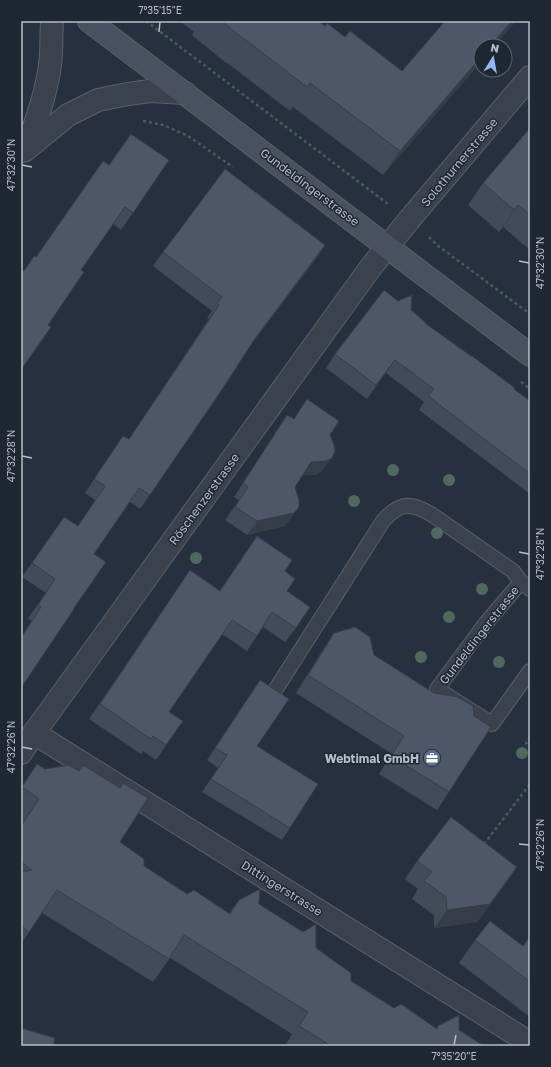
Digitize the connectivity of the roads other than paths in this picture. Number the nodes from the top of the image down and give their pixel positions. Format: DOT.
graph roads {
  1 [pos="52,21"];
  2 [pos="89,21"];
  3 [pos="530,77"];
  4 [pos="185,93"];
  5 [pos="23,154"];
  6 [pos="388,247"];
  7 [pos="530,355"];
  8 [pos="525,585"];
  9 [pos="530,672"];
  10 [pos="274,692"];
  11 [pos="34,733"];
  12 [pos="21,753"];
  13 [pos="530,1043"];
  1 -- 5 [label="street"];
  2 -- 4 [label="main road, Gundeldingerstrasse"];
  3 -- 6 [label="street, Solothurnerstrasse"];
  4 -- 5 [label="street"];
  4 -- 6 [label="main road, Gundeldingerstrasse"];
  6 -- 7 [label="main road, Gundeldingerstrasse"];
  6 -- 11 [label="street, Röschenzerstrasse"];
  8 -- 9 [label="lane, Gundeldingerstrasse"];
  8 -- 10 [label="lane"];
  11 -- 12 [label="street, Röschenzerstrasse"];
  11 -- 13 [label="street, Dittingerstrasse"];
}
